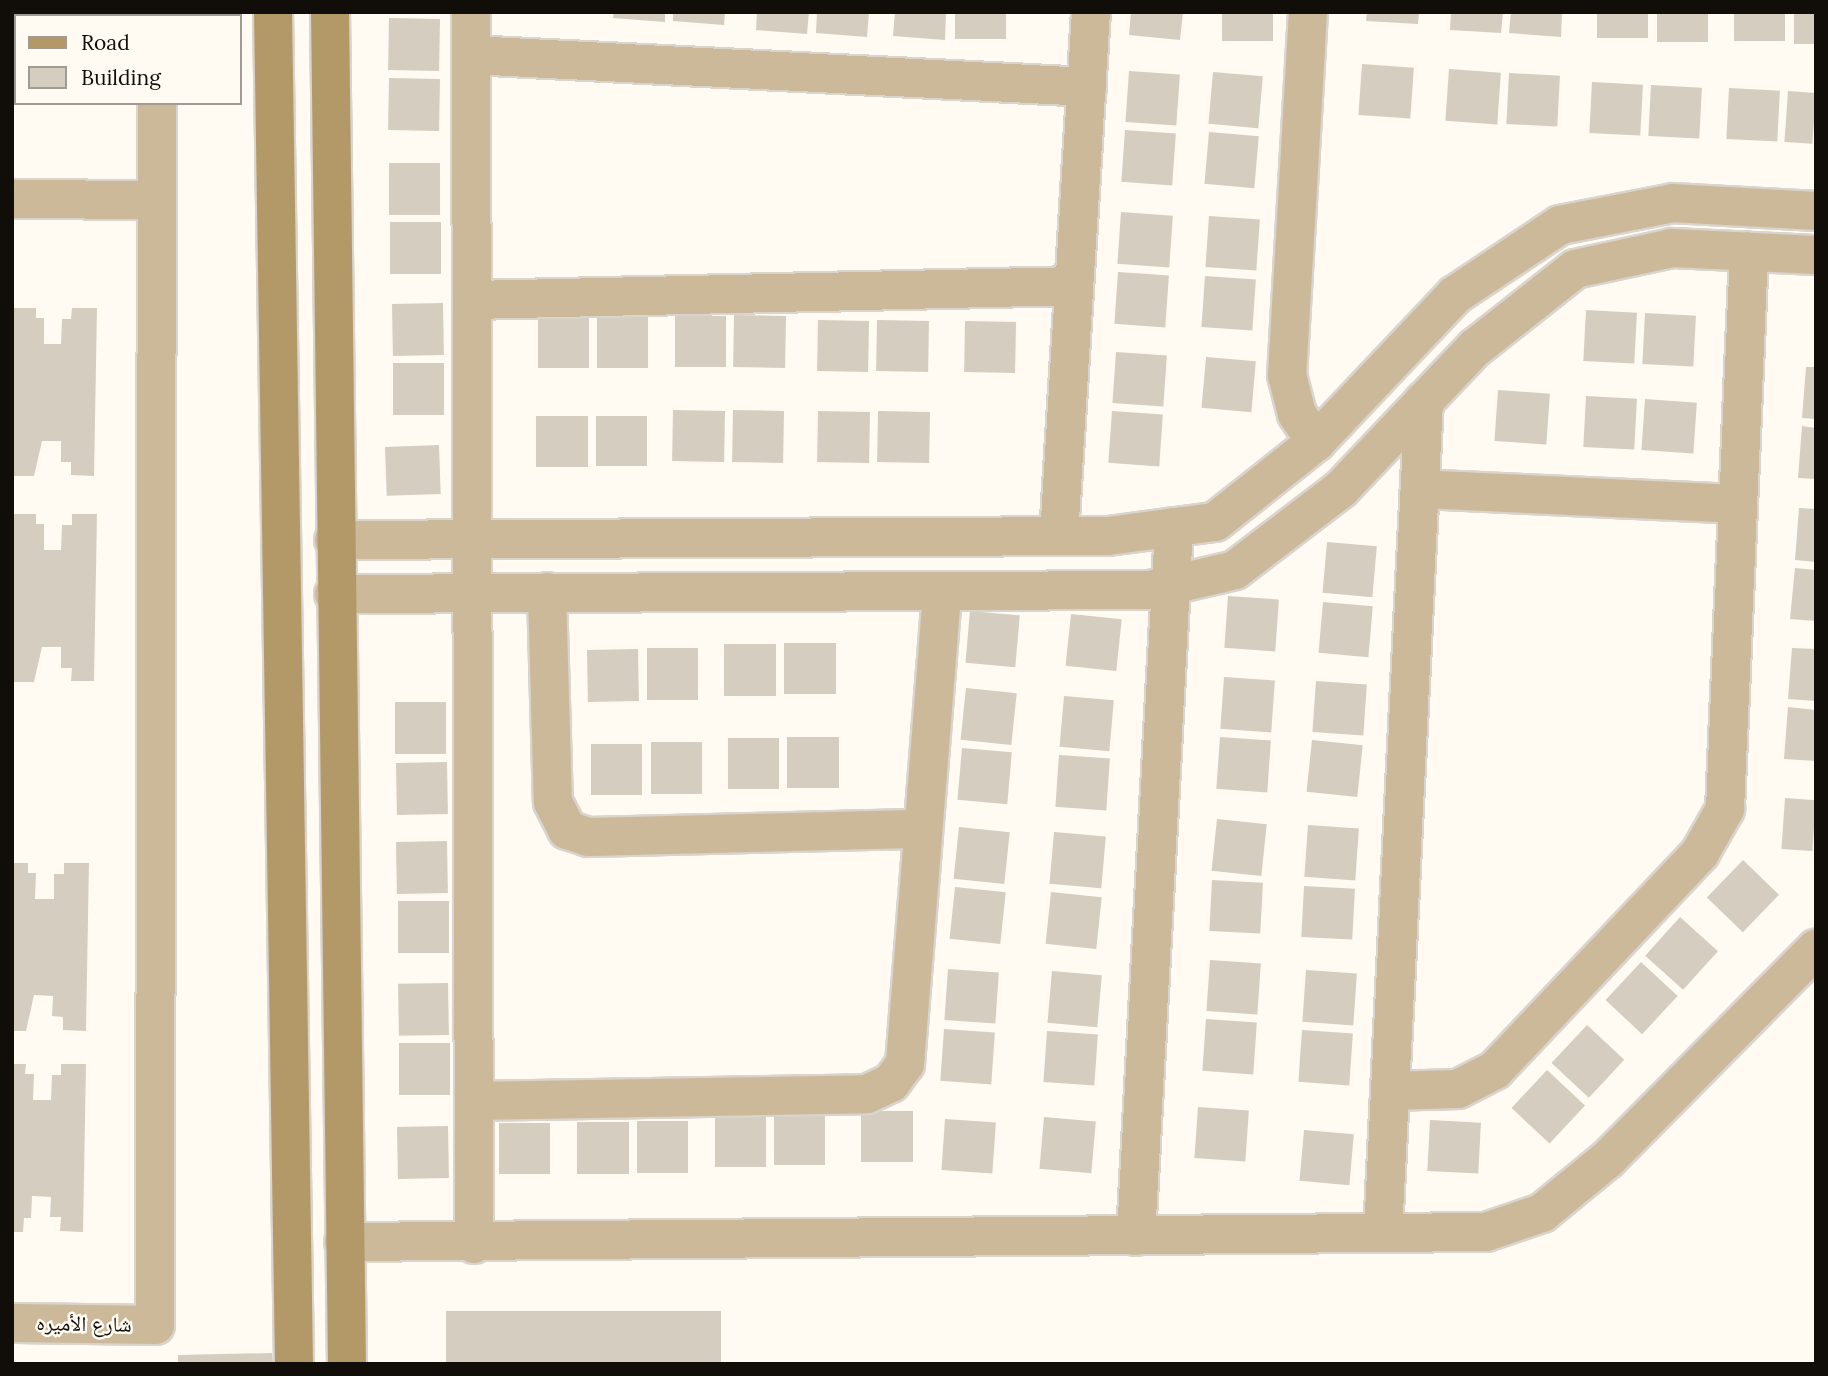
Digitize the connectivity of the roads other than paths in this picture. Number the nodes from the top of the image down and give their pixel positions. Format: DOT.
graph roads {
  1 [pos="273,12"];
  2 [pos="330,12"];
  3 [pos="471,12"];
  4 [pos="1091,12"];
  5 [pos="1308,12"];
  6 [pos="471,55"];
  7 [pos="1087,87"];
  8 [pos="157,105"];
  9 [pos="12,199"];
  10 [pos="154,200"];
  11 [pos="1816,211"];
  12 [pos="1749,252"];
  13 [pos="1816,255"];
  14 [pos="1074,286"];
  15 [pos="472,300"];
  16 [pos="1424,401"];
  17 [pos="1316,442"];
  18 [pos="1420,489"];
  19 [pos="1738,504"];
  20 [pos="1174,527"];
  21 [pos="1059,536"];
  22 [pos="474,539"];
  23 [pos="334,540"];
  24 [pos="1173,584"];
  25 [pos="942,591"];
  26 [pos="474,593"];
  27 [pos="547,593"];
  28 [pos="334,594"];
  29 [pos="923,830"];
  30 [pos="1816,949"];
  31 [pos="1390,1091"];
  32 [pos="474,1101"];
  33 [pos="1383,1233"];
  34 [pos="1136,1236"];
  35 [pos="344,1242"];
  36 [pos="474,1244"];
  37 [pos="12,1323"];
  38 [pos="294,1364"];
  39 [pos="347,1364"];
  1 -- 38 [label="street"];
  2 -- 23 [label="street"];
  3 -- 6 [label="street"];
  4 -- 7 [label="street"];
  5 -- 17 [label="street"];
  6 -- 7 [label="street"];
  6 -- 15 [label="street"];
  7 -- 14 [label="street"];
  8 -- 10 [label="street"];
  9 -- 10 [label="street"];
  10 -- 37 [label="street, شارع الأميره"];
  11 -- 17 [label="street"];
  12 -- 13 [label="street"];
  12 -- 16 [label="street"];
  12 -- 19 [label="street"];
  14 -- 15 [label="street"];
  14 -- 21 [label="street"];
  15 -- 22 [label="street"];
  16 -- 18 [label="street"];
  16 -- 24 [label="street"];
  17 -- 20 [label="street"];
  18 -- 19 [label="street"];
  18 -- 31 [label="street"];
  19 -- 31 [label="street"];
  20 -- 21 [label="street"];
  20 -- 24 [label="street"];
  21 -- 22 [label="street"];
  22 -- 23 [label="street"];
  22 -- 26 [label="street"];
  23 -- 28 [label="street"];
  24 -- 25 [label="street"];
  24 -- 34 [label="street"];
  25 -- 27 [label="street"];
  25 -- 29 [label="street"];
  26 -- 27 [label="street"];
  26 -- 28 [label="street"];
  26 -- 32 [label="street"];
  27 -- 29 [label="street"];
  28 -- 35 [label="street"];
  29 -- 32 [label="street"];
  30 -- 33 [label="street"];
  31 -- 33 [label="street"];
  32 -- 36 [label="street"];
  33 -- 34 [label="street"];
  34 -- 36 [label="street"];
  35 -- 36 [label="street"];
  35 -- 39 [label="street"];
}
